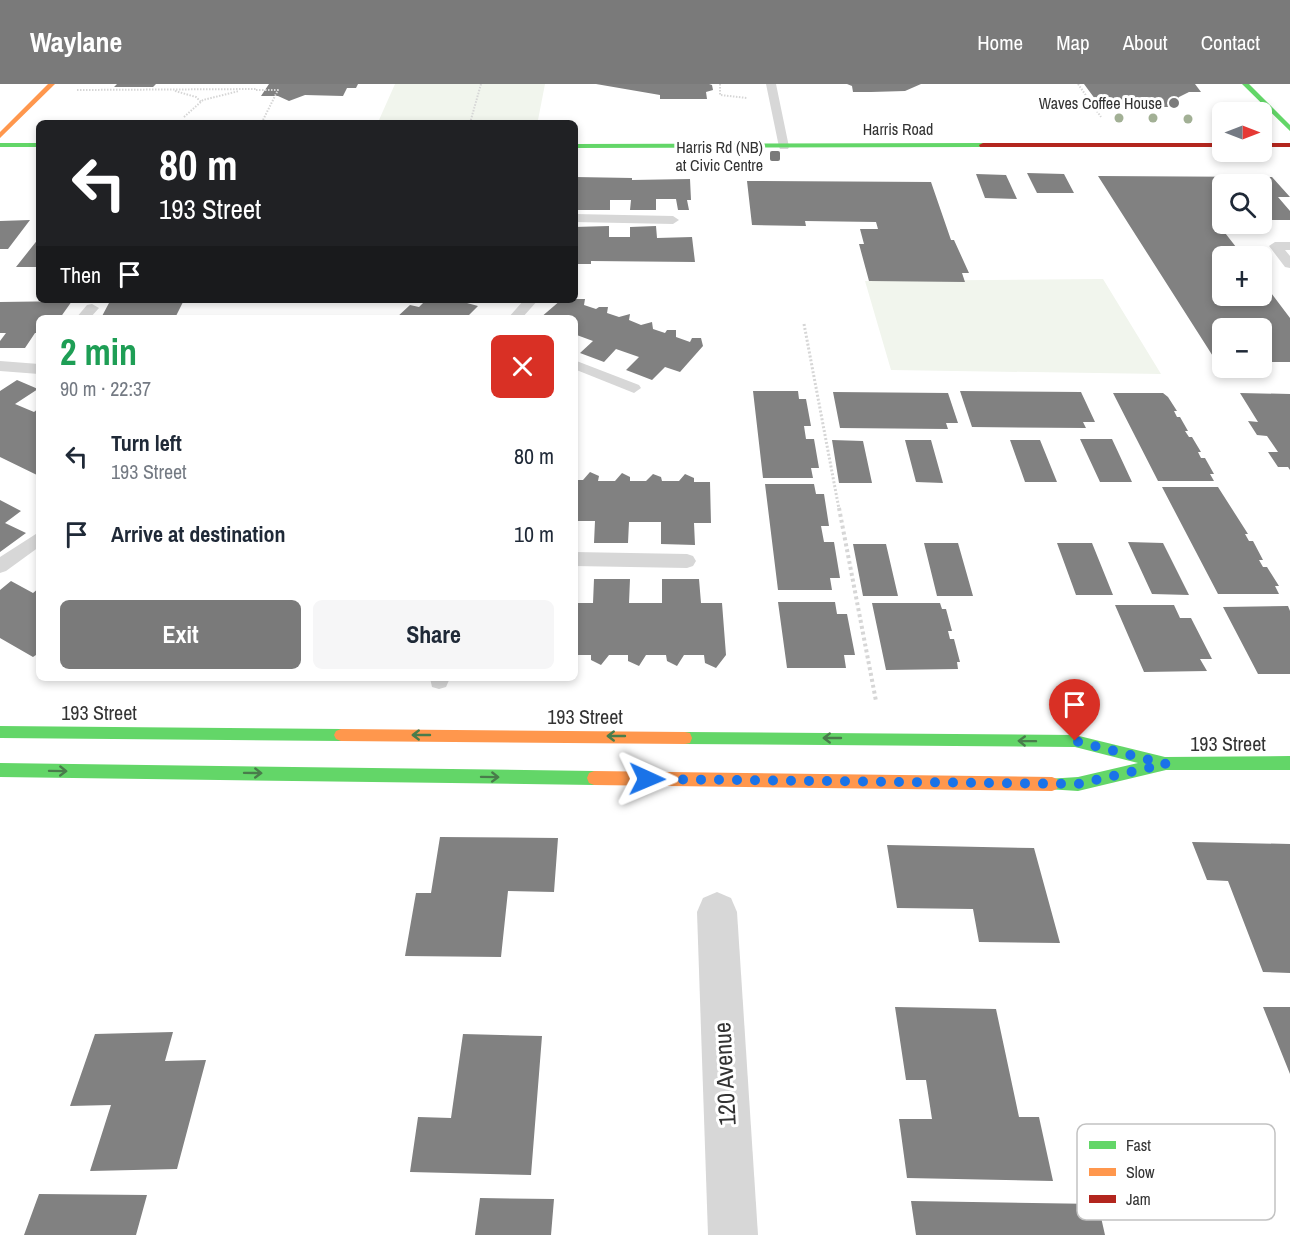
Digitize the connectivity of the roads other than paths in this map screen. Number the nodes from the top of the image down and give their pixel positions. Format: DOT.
graph roads {
  1 [pos="52,84"];
  2 [pos="771,84"];
  3 [pos="1245,84"];
  4 [pos="1290,129"];
  5 [pos="1290,134"];
  6 [pos="36,135"];
  7 [pos="578,135"];
  8 [pos="1212,135"];
  9 [pos="1272,135"];
  10 [pos="0,137"];
  11 [pos="1017,140"];
  12 [pos="783,141"];
  13 [pos="36,144"];
  14 [pos="1212,145"];
  15 [pos="1272,145"];
  16 [pos="1290,145"];
  17 [pos="578,146"];
  18 [pos="578,218"];
  19 [pos="673,220"];
  20 [pos="1290,246"];
  21 [pos="1290,264"];
  22 [pos="528,303"];
  23 [pos="518,315"];
  24 [pos="0,366"];
  25 [pos="578,366"];
  26 [pos="36,367"];
  27 [pos="634,388"];
  28 [pos="36,540"];
  29 [pos="578,559"];
  30 [pos="687,561"];
  31 [pos="0,566"];
  32 [pos="0,732"];
  33 [pos="1290,763"];
  34 [pos="1166,764"];
  35 [pos="0,770"];
  36 [pos="717,912"];
  37 [pos="733,1235"];
  1 -- 10 [label="street"];
  2 -- 12 [label="lane"];
  3 -- 4 [label="street"];
  5 -- 9 [label="street"];
  6 -- 10 [label="street"];
  7 -- 12 [label="street, Harris Road"];
  8 -- 11 [label="street, Harris Road"];
  10 -- 13 [label="street"];
  11 -- 12 [label="street, Harris Road"];
  11 -- 14 [label="street, Harris Road"];
  12 -- 17 [label="street, Harris Road"];
  15 -- 16 [label="street"];
  18 -- 19 [label="lane"];
  20 -- 21 [label="lane"];
  22 -- 23 [label="lane"];
  24 -- 26 [label="lane"];
  25 -- 27 [label="lane"];
  28 -- 31 [label="lane"];
  29 -- 30 [label="lane"];
  34 -- 32 [label="street, 193 Street, one-way"];
  33 -- 34 [label="street, 193 Street"];
  35 -- 34 [label="street, 193 Street, one-way"];
  36 -- 37 [label="street, 120 Avenue"];
}
